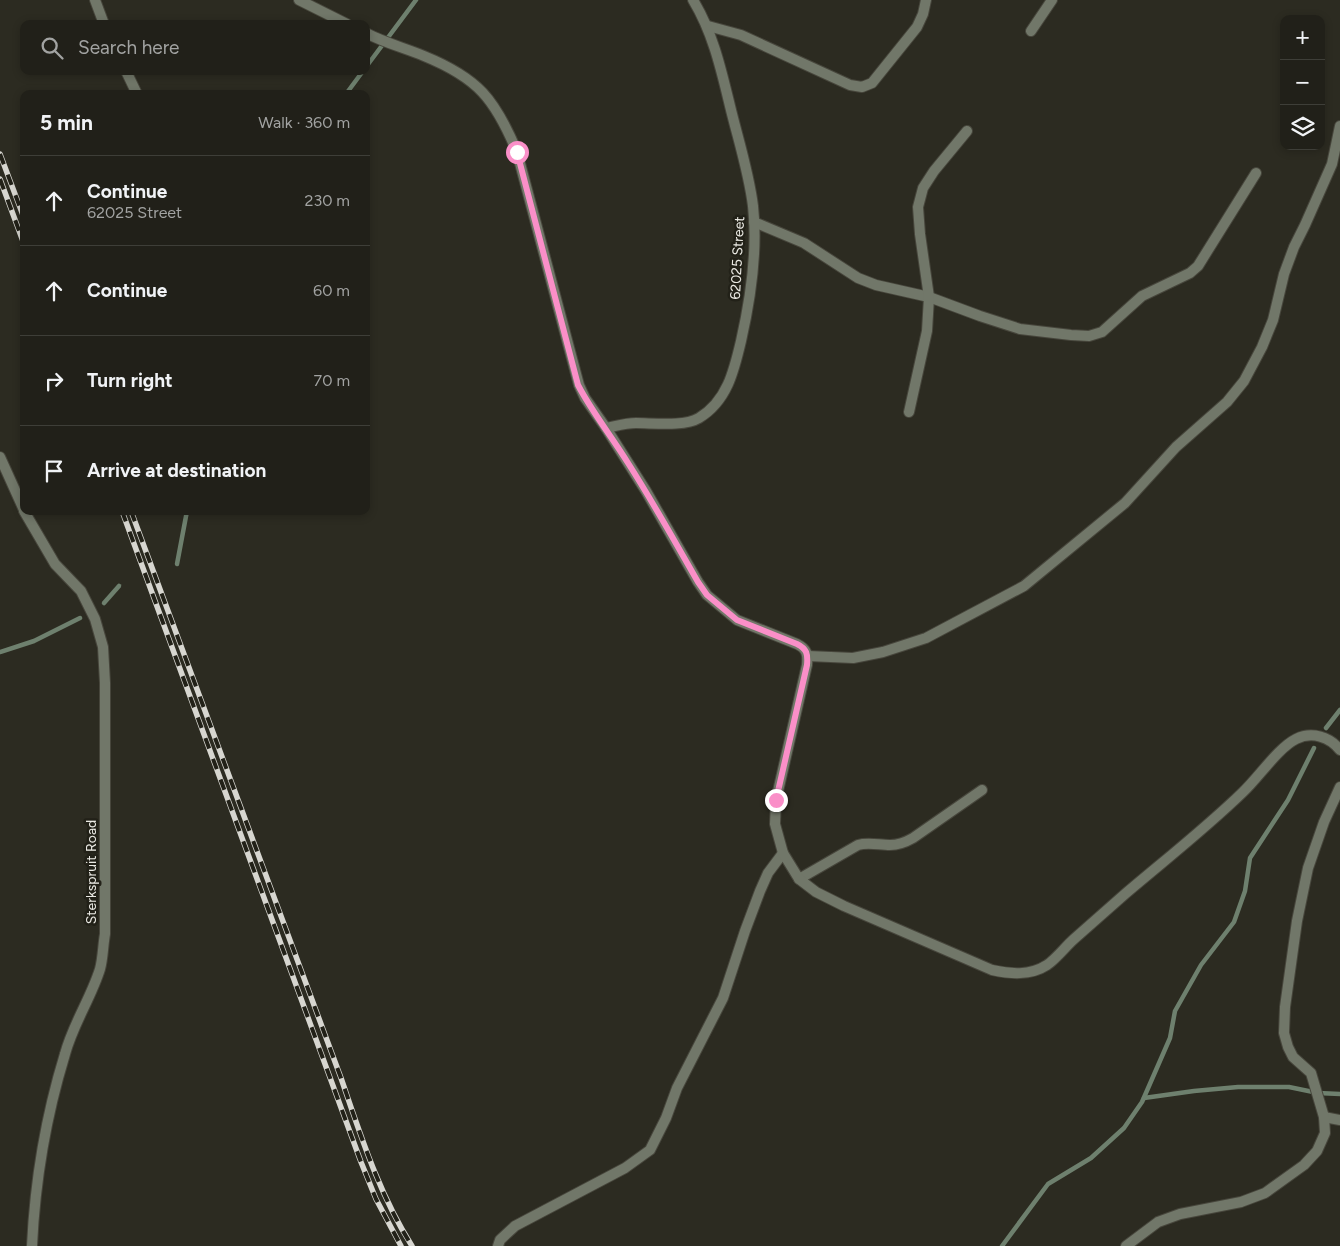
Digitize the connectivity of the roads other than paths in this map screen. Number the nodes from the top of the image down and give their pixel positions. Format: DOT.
graph roads {
  1 [pos="95,0"];
  2 [pos="300,0"];
  3 [pos="693,0"];
  4 [pos="926,0"];
  5 [pos="1052,0"];
  6 [pos="102,20"];
  7 [pos="339,20"];
  8 [pos="708,26"];
  9 [pos="1031,31"];
  10 [pos="370,35"];
  11 [pos="128,75"];
  12 [pos="135,90"];
  13 [pos="1340,126"];
  14 [pos="967,131"];
  15 [pos="1256,173"];
  16 [pos="754,222"];
  17 [pos="929,297"];
  18 [pos="910,412"];
  19 [pos="606,428"];
  20 [pos="0,457"];
  21 [pos="20,502"];
  22 [pos="26,515"];
  23 [pos="808,656"];
  24 [pos="1340,750"];
  25 [pos="1340,787"];
  26 [pos="982,790"];
  27 [pos="783,854"];
  28 [pos="800,879"];
  29 [pos="1324,1117"];
  30 [pos="1340,1120"];
  31 [pos="32,1246"];
  32 [pos="498,1246"];
  33 [pos="1126,1246"];
  1 -- 6 [label="street"];
  2 -- 7 [label="street"];
  3 -- 8 [label="street, 62025 Street"];
  4 -- 8 [label="street"];
  5 -- 9 [label="street"];
  8 -- 16 [label="street, 62025 Street"];
  10 -- 19 [label="street"];
  11 -- 12 [label="street"];
  13 -- 23 [label="street"];
  14 -- 17 [label="street"];
  15 -- 17 [label="street"];
  16 -- 17 [label="street"];
  16 -- 19 [label="street, 62025 Street"];
  17 -- 18 [label="street"];
  19 -- 23 [label="street"];
  20 -- 21 [label="street, Sterkspruit Road"];
  22 -- 31 [label="street, Sterkspruit Road"];
  23 -- 27 [label="street"];
  24 -- 28 [label="street"];
  25 -- 29 [label="street"];
  26 -- 28 [label="street"];
  27 -- 28 [label="street"];
  27 -- 32 [label="street"];
  29 -- 30 [label="street"];
  29 -- 33 [label="street"];
}
